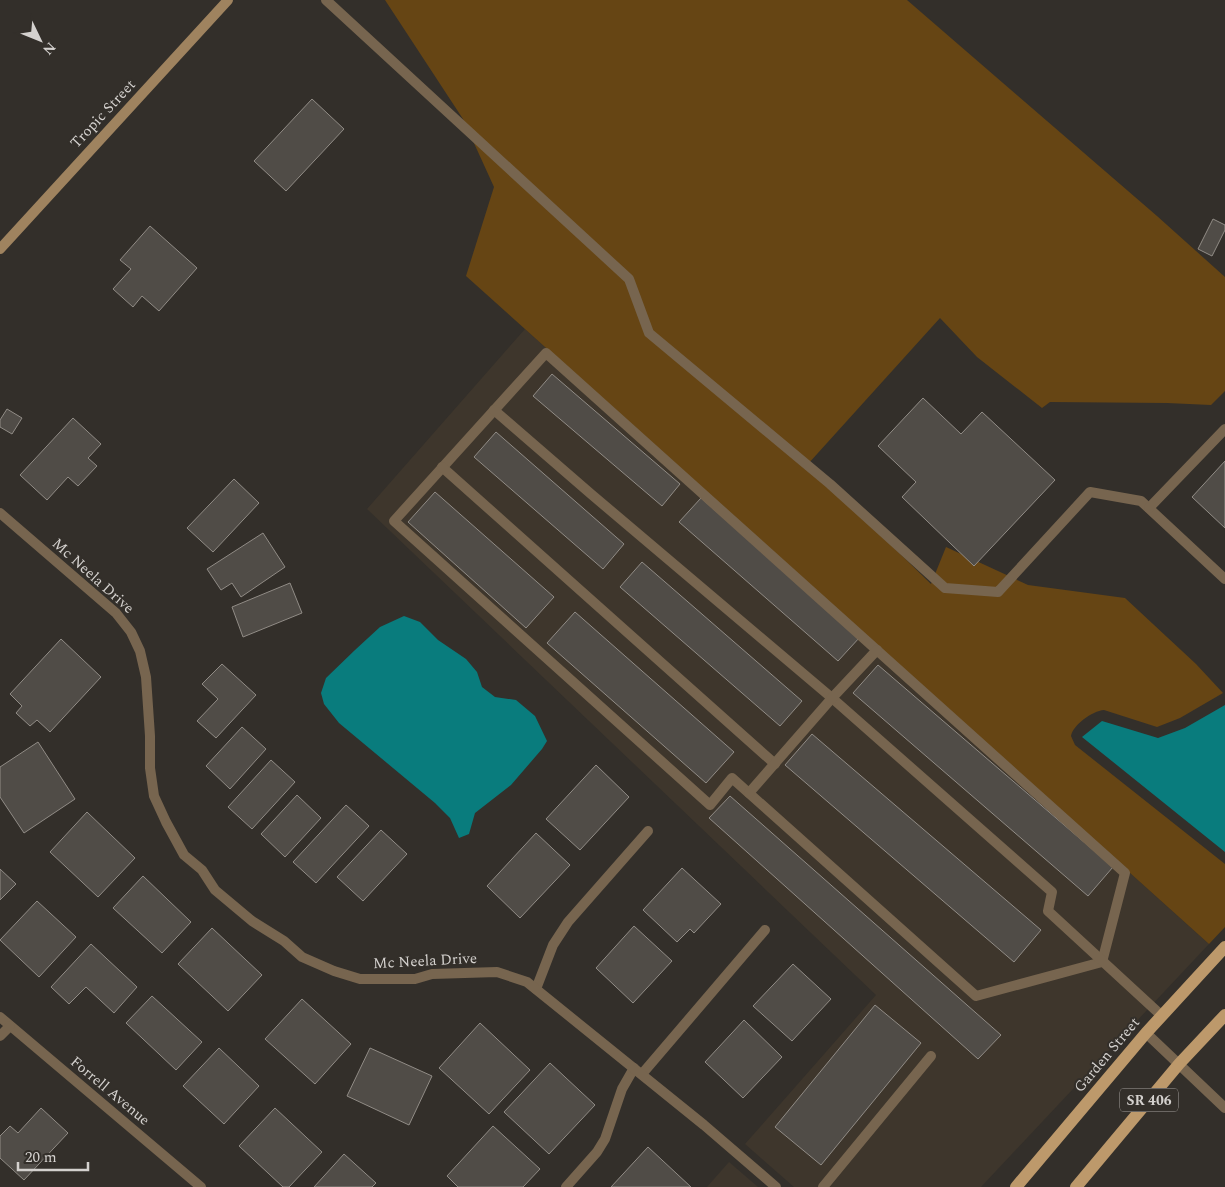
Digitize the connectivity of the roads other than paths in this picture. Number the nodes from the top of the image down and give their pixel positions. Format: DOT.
graph roads {
  1 [pos="228,0"];
  2 [pos="326,0"];
  3 [pos="0,249"];
  4 [pos="494,410"];
  5 [pos="1225,429"];
  6 [pos="442,467"];
  7 [pos="1149,508"];
  8 [pos="0,513"];
  9 [pos="1225,579"];
  10 [pos="877,650"];
  11 [pos="832,698"];
  12 [pos="774,764"];
  13 [pos="749,793"];
  14 [pos="648,831"];
  15 [pos="765,930"];
  16 [pos="1225,947"];
  17 [pos="1102,962"];
  18 [pos="536,989"];
  19 [pos="1225,1015"];
  20 [pos="1162,1016"];
  21 [pos="0,1017"];
  22 [pos="10,1026"];
  23 [pos="1146,1033"];
  24 [pos="0,1036"];
  25 [pos="932,1056"];
  26 [pos="1179,1064"];
  27 [pos="638,1071"];
  28 [pos="1225,1108"];
  29 [pos="201,1187"];
  30 [pos="566,1187"];
  31 [pos="776,1187"];
  32 [pos="823,1187"];
  33 [pos="1016,1187"];
  34 [pos="1076,1187"];
  1 -- 3 [label="street, Tropic Street"];
  2 -- 7 [label="street"];
  4 -- 6 [label="street"];
  4 -- 10 [label="street"];
  4 -- 11 [label="street"];
  5 -- 7 [label="street"];
  6 -- 12 [label="street"];
  6 -- 13 [label="street"];
  7 -- 9 [label="street"];
  8 -- 18 [label="street, Mc Neela Drive"];
  10 -- 11 [label="street"];
  10 -- 17 [label="street"];
  11 -- 12 [label="street"];
  11 -- 17 [label="street"];
  12 -- 13 [label="street"];
  13 -- 17 [label="street"];
  14 -- 18 [label="street"];
  15 -- 27 [label="street"];
  16 -- 20 [label="main road, Garden Street / SR 406"];
  17 -- 20 [label="street"];
  18 -- 27 [label="street, Mc Neela Drive"];
  19 -- 26 [label="main road, SR 406"];
  20 -- 23 [label="main road, Garden Street / SR 406"];
  21 -- 22 [label="street, Forrell Avenue"];
  22 -- 24 [label="street"];
  22 -- 29 [label="street, Forrell Avenue"];
  23 -- 26 [label="street"];
  23 -- 33 [label="main road, Garden Street / SR 406"];
  25 -- 32 [label="street"];
  26 -- 28 [label="street"];
  26 -- 34 [label="main road, SR 406"];
  27 -- 30 [label="street"];
  27 -- 31 [label="street, Mc Neela Drive"];
}
